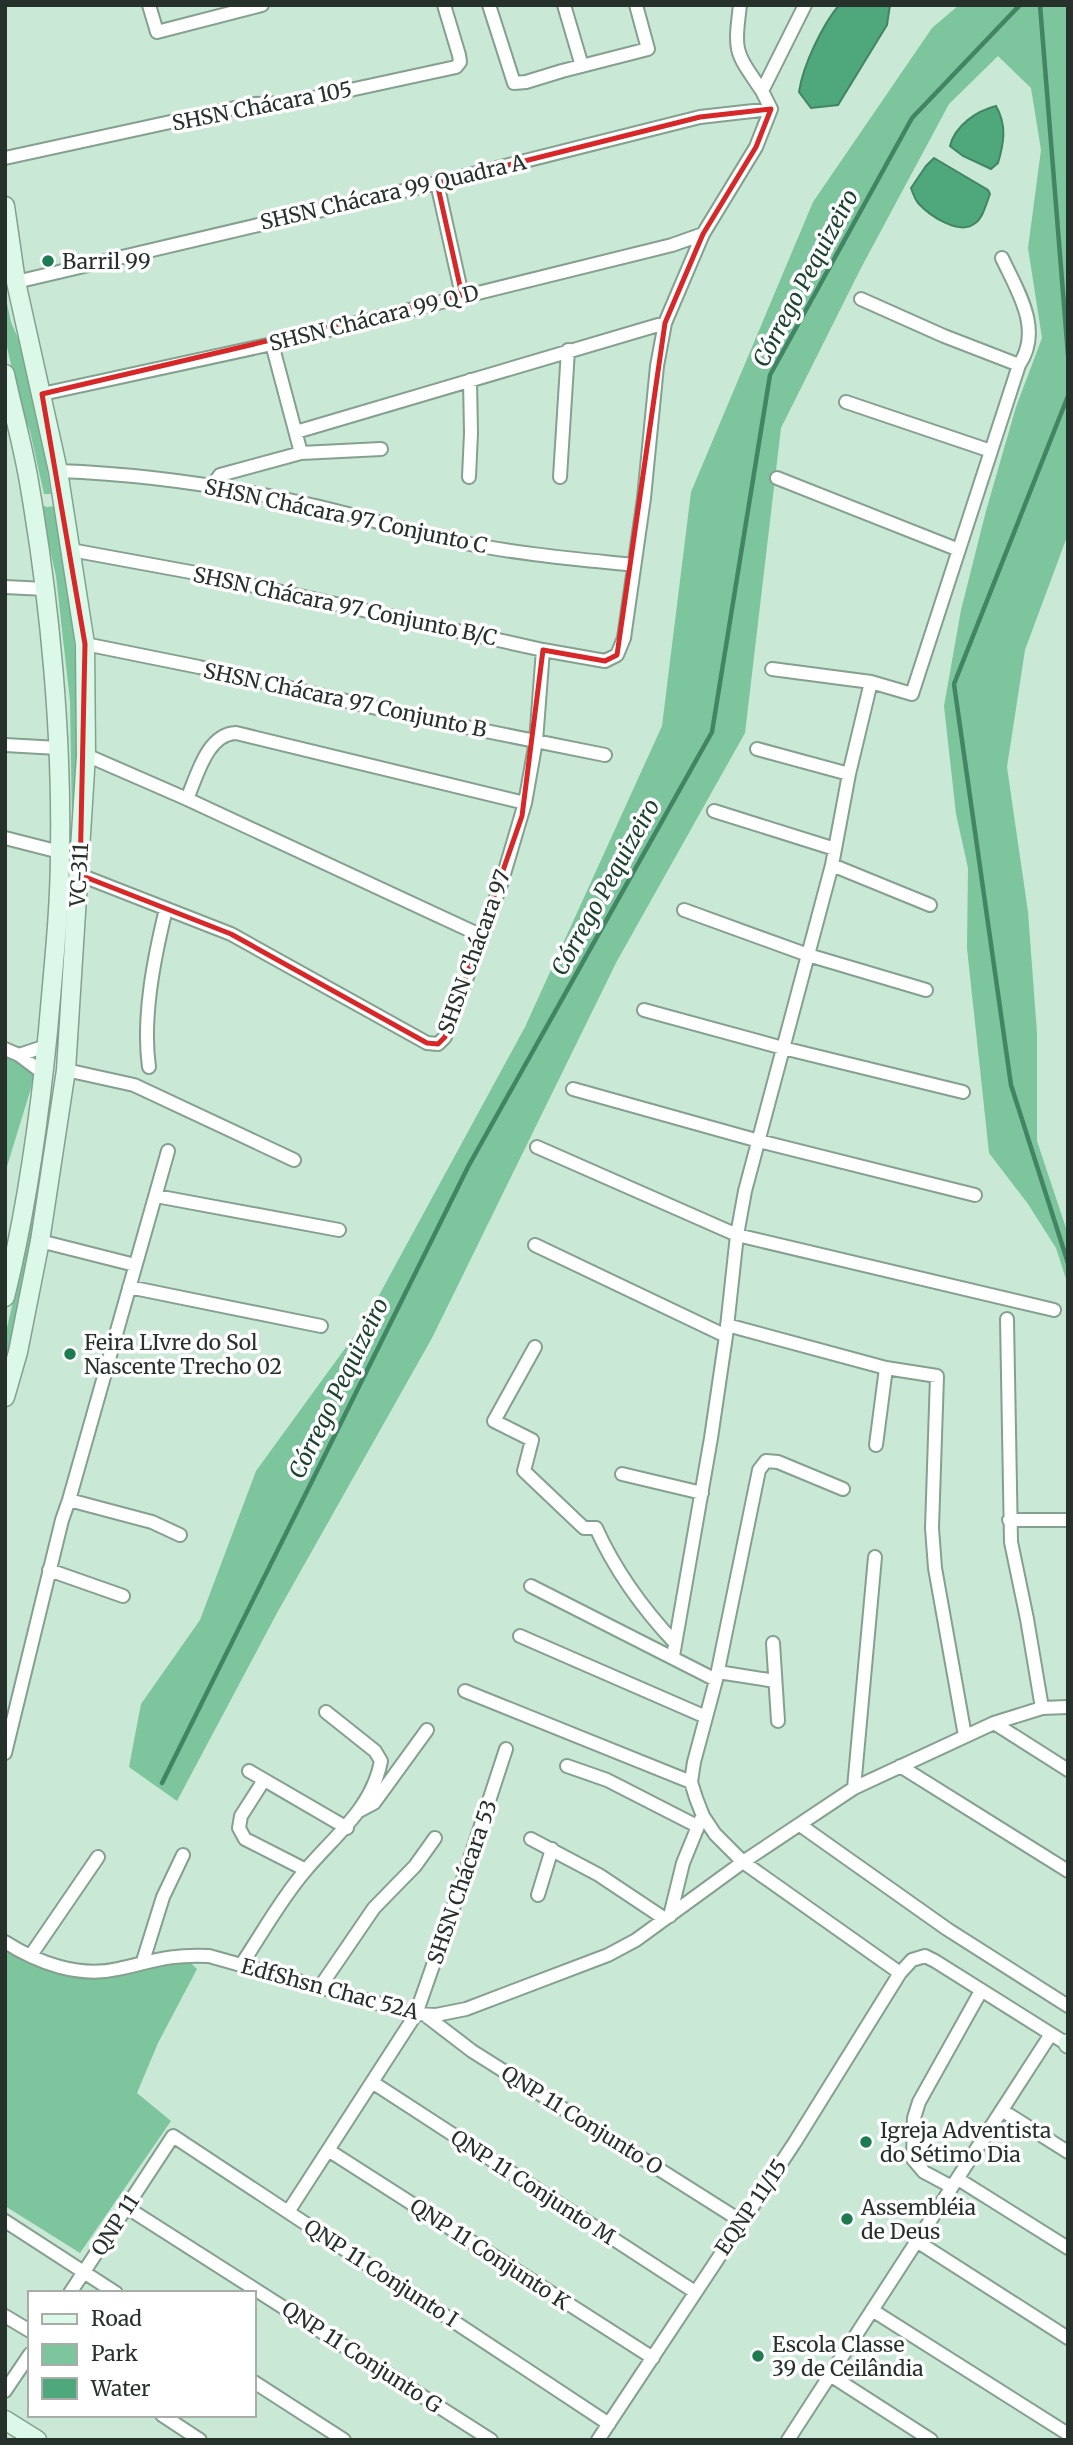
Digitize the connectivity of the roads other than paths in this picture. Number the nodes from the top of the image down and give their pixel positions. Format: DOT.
graph roads {
  1 [pos="149,5"];
  2 [pos="262,5"];
  3 [pos="444,5"];
  4 [pos="489,5"];
  5 [pos="564,5"];
  6 [pos="636,5"];
  7 [pos="740,5"];
  8 [pos="805,5"];
  9 [pos="582,66"];
  10 [pos="762,91"];
  11 [pos="771,108"];
  12 [pos="5,158"];
  13 [pos="437,183"];
  14 [pos="5,206"];
  15 [pos="703,233"];
  16 [pos="1002,258"];
  17 [pos="10,279"];
  18 [pos="462,295"];
  19 [pos="861,299"];
  20 [pos="665,323"];
  21 [pos="272,344"];
  22 [pos="568,350"];
  23 [pos="1019,365"];
  24 [pos="470,380"];
  25 [pos="8,387"];
  26 [pos="42,394"];
  27 [pos="846,402"];
  28 [pos="296,432"];
  29 [pos="381,449"];
  30 [pos="991,452"];
  31 [pos="302,453"];
  32 [pos="469,477"];
  33 [pos="560,477"];
  34 [pos="777,478"];
  35 [pos="59,480"];
  36 [pos="30,486"];
  37 [pos="212,486"];
  38 [pos="71,550"];
  39 [pos="959,550"];
  40 [pos="634,565"];
  41 [pos="5,587"];
  42 [pos="45,589"];
  43 [pos="85,644"];
  44 [pos="543,650"];
  45 [pos="772,669"];
  46 [pos="871,682"];
  47 [pos="536,741"];
  48 [pos="5,745"];
  49 [pos="58,748"];
  50 [pos="757,749"];
  51 [pos="86,755"];
  52 [pos="605,755"];
  53 [pos="849,774"];
  54 [pos="187,799"];
  55 [pos="525,803"];
  56 [pos="715,811"];
  57 [pos="5,838"];
  58 [pos="835,849"];
  59 [pos="60,852"];
  60 [pos="832,865"];
  61 [pos="80,875"];
  62 [pos="930,905"];
  63 [pos="166,909"];
  64 [pos="684,910"];
  65 [pos="482,936"];
  66 [pos="808,955"];
  67 [pos="926,990"];
  68 [pos="644,1010"];
  69 [pos="46,1046"];
  70 [pos="783,1048"];
  71 [pos="5,1049"];
  72 [pos="19,1055"];
  73 [pos="149,1067"];
  74 [pos="66,1070"];
  75 [pos="44,1073"];
  76 [pos="573,1090"];
  77 [pos="962,1092"];
  78 [pos="759,1141"];
  79 [pos="537,1147"];
  80 [pos="168,1151"];
  81 [pos="294,1160"];
  82 [pos="975,1195"];
  83 [pos="156,1196"];
  84 [pos="339,1230"];
  85 [pos="737,1235"];
  86 [pos="40,1241"];
  87 [pos="11,1245"];
  88 [pos="535,1245"];
  89 [pos="135,1265"];
  90 [pos="128,1287"];
  91 [pos="5,1297"];
  92 [pos="1054,1310"];
  93 [pos="1007,1320"];
  94 [pos="321,1326"];
  95 [pos="727,1331"];
  96 [pos="535,1347"];
  97 [pos="886,1368"];
  98 [pos="5,1397"];
  99 [pos="876,1444"];
  100 [pos="622,1474"];
  101 [pos="844,1489"];
  102 [pos="702,1493"];
  103 [pos="69,1500"];
  104 [pos="1009,1520"];
  105 [pos="1068,1520"];
  106 [pos="180,1535"];
  107 [pos="875,1557"];
  108 [pos="49,1570"];
  109 [pos="531,1587"];
  110 [pos="123,1596"];
  111 [pos="520,1636"];
  112 [pos="773,1643"];
  113 [pos="674,1650"];
  114 [pos="717,1676"];
  115 [pos="775,1681"];
  116 [pos="465,1691"];
  117 [pos="18,1700"];
  118 [pos="5,1707"];
  119 [pos="1068,1707"];
  120 [pos="1042,1708"];
  121 [pos="326,1712"];
  122 [pos="706,1717"];
  123 [pos="778,1721"];
  124 [pos="995,1723"];
  125 [pos="427,1730"];
  126 [pos="965,1736"];
  127 [pos="506,1749"];
  128 [pos="5,1753"];
  129 [pos="567,1766"];
  130 [pos="900,1766"];
  131 [pos="1068,1770"];
  132 [pos="249,1771"];
  133 [pos="264,1780"];
  134 [pos="691,1782"];
  135 [pos="854,1788"];
  136 [pos="359,1811"];
  137 [pos="700,1821"];
  138 [pos="800,1825"];
  139 [pos="347,1828"];
  140 [pos="435,1838"];
  141 [pos="531,1839"];
  142 [pos="552,1849"];
  143 [pos="183,1855"];
  144 [pos="98,1857"];
  145 [pos="743,1862"];
  146 [pos="306,1870"];
  147 [pos="1068,1871"];
  148 [pos="538,1895"];
  149 [pos="667,1918"];
  150 [pos="5,1942"];
  151 [pos="32,1955"];
  152 [pos="143,1961"];
  153 [pos="241,1965"];
  154 [pos="900,1973"];
  155 [pos="320,1987"];
  156 [pos="981,1991"];
  157 [pos="1068,2006"];
  158 [pos="420,2015"];
  159 [pos="1051,2034"];
  160 [pos="1067,2044"];
  161 [pos="372,2082"];
  162 [pos="1003,2111"];
  163 [pos="328,2150"];
  164 [pos="1068,2152"];
  165 [pos="159,2157"];
  166 [pos="955,2183"];
  167 [pos="126,2207"];
  168 [pos="288,2212"];
  169 [pos="5,2221"];
  170 [pos="741,2221"];
  171 [pos="918,2242"];
  172 [pos="1068,2248"];
  173 [pos="83,2272"];
  174 [pos="71,2291"];
  175 [pos="113,2291"];
  176 [pos="695,2292"];
  177 [pos="872,2310"];
  178 [pos="5,2316"];
  179 [pos="28,2330"];
  180 [pos="1068,2338"];
  181 [pos="28,2357"];
  182 [pos="653,2358"];
  183 [pos="830,2375"];
  184 [pos="256,2383"];
  185 [pos="5,2391"];
  186 [pos="165,2417"];
  187 [pos="5,2420"];
  188 [pos="609,2424"];
  189 [pos="1068,2434"];
  190 [pos="37,2440"];
  191 [pos="200,2440"];
  192 [pos="344,2440"];
  193 [pos="491,2440"];
  194 [pos="598,2440"];
  195 [pos="788,2440"];
  196 [pos="931,2440"];
  1 -- 2 [label="street"];
  3 -- 12 [label="street, SHSN Chácara 105"];
  4 -- 9 [label="street"];
  5 -- 9 [label="street"];
  6 -- 9 [label="street"];
  7 -- 10 [label="street"];
  8 -- 10 [label="street"];
  10 -- 11 [label="street"];
  11 -- 13 [label="street, SHSN Chácara 99 Quadra A"];
  11 -- 15 [label="street"];
  13 -- 17 [label="street, SHSN Chácara 99 Quadra A"];
  13 -- 18 [label="street"];
  14 -- 17 [label="main road"];
  15 -- 18 [label="street, SHSN Chácara 99 Q D"];
  15 -- 20 [label="street"];
  16 -- 23 [label="street"];
  17 -- 26 [label="main road, VC-311"];
  18 -- 21 [label="street, SHSN Chácara 99 Q D"];
  19 -- 23 [label="street"];
  20 -- 22 [label="street"];
  20 -- 40 [label="street"];
  21 -- 26 [label="street, SHSN Chácara 99 Q D"];
  21 -- 28 [label="street"];
  22 -- 24 [label="street"];
  22 -- 33 [label="street"];
  23 -- 30 [label="street"];
  24 -- 28 [label="street"];
  24 -- 32 [label="street"];
  25 -- 36 [label="main road"];
  26 -- 35 [label="main road, VC-311"];
  27 -- 30 [label="street"];
  28 -- 31 [label="street"];
  29 -- 31 [label="street"];
  30 -- 39 [label="street"];
  31 -- 37 [label="street"];
  34 -- 39 [label="street"];
  35 -- 36 [label="main road"];
  35 -- 37 [label="street, SHSN Chácara 97 Conjunto C"];
  35 -- 38 [label="main road, VC-311"];
  36 -- 42 [label="main road"];
  37 -- 40 [label="street, SHSN Chácara 97 Conjunto C"];
  38 -- 43 [label="main road, VC-311"];
  38 -- 44 [label="street, SHSN Chácara 97 Conjunto B/C"];
  39 -- 46 [label="street"];
  40 -- 44 [label="street, SHSN Chácara 97 Conjunto B/C"];
  41 -- 42 [label="street"];
  42 -- 49 [label="main road"];
  43 -- 47 [label="street, SHSN Chácara 97 Conjunto B"];
  43 -- 51 [label="main road, VC-311"];
  44 -- 47 [label="street, SHSN Chácara 97"];
  45 -- 46 [label="street"];
  46 -- 53 [label="street"];
  47 -- 52 [label="street, SHSN Chácara 97 Conjunto B"];
  47 -- 55 [label="street, SHSN Chácara 97"];
  48 -- 49 [label="street"];
  49 -- 59 [label="main road"];
  50 -- 53 [label="street"];
  51 -- 54 [label="street"];
  51 -- 61 [label="main road, VC-311"];
  53 -- 58 [label="street"];
  54 -- 55 [label="street"];
  54 -- 65 [label="street"];
  55 -- 65 [label="street, SHSN Chácara 97"];
  56 -- 58 [label="street"];
  57 -- 59 [label="street"];
  58 -- 60 [label="street"];
  59 -- 69 [label="main road"];
  60 -- 62 [label="street"];
  60 -- 66 [label="street"];
  61 -- 63 [label="street, SHSN Chácara 97"];
  61 -- 74 [label="main road, VC-311"];
  63 -- 65 [label="street, SHSN Chácara 97"];
  63 -- 73 [label="street"];
  64 -- 66 [label="street"];
  66 -- 67 [label="street"];
  66 -- 70 [label="street"];
  68 -- 70 [label="street"];
  69 -- 72 [label="street"];
  69 -- 75 [label="main road"];
  70 -- 77 [label="street"];
  70 -- 78 [label="street"];
  71 -- 72 [label="street"];
  72 -- 75 [label="street"];
  74 -- 81 [label="street"];
  74 -- 86 [label="main road, VC-311"];
  75 -- 87 [label="main road"];
  76 -- 78 [label="street"];
  78 -- 82 [label="street"];
  78 -- 85 [label="street"];
  79 -- 85 [label="street"];
  80 -- 83 [label="street"];
  83 -- 84 [label="street"];
  83 -- 89 [label="street"];
  85 -- 92 [label="street"];
  85 -- 95 [label="street"];
  86 -- 89 [label="street"];
  86 -- 98 [label="main road, VC-311"];
  87 -- 91 [label="main road"];
  88 -- 95 [label="street"];
  89 -- 90 [label="street"];
  90 -- 94 [label="street"];
  90 -- 103 [label="street"];
  93 -- 104 [label="street"];
  95 -- 97 [label="street"];
  95 -- 102 [label="street"];
  96 -- 113 [label="street"];
  97 -- 99 [label="street"];
  97 -- 126 [label="street"];
  100 -- 102 [label="street"];
  101 -- 114 [label="street"];
  102 -- 113 [label="street"];
  103 -- 106 [label="street"];
  103 -- 108 [label="street"];
  104 -- 105 [label="street"];
  104 -- 120 [label="street"];
  107 -- 135 [label="street"];
  108 -- 110 [label="street"];
  108 -- 117 [label="street"];
  109 -- 113 [label="street"];
  111 -- 122 [label="street"];
  112 -- 115 [label="street"];
  113 -- 114 [label="street"];
  114 -- 115 [label="street"];
  114 -- 122 [label="street"];
  115 -- 123 [label="street"];
  116 -- 134 [label="street"];
  117 -- 118 [label="street"];
  117 -- 128 [label="street"];
  119 -- 120 [label="street, EdfShsn Chac 52A"];
  120 -- 124 [label="street, EdfShsn Chac 52A"];
  121 -- 136 [label="street"];
  122 -- 134 [label="street"];
  124 -- 126 [label="street, EdfShsn Chac 52A"];
  124 -- 131 [label="street"];
  125 -- 136 [label="street"];
  126 -- 130 [label="street, EdfShsn Chac 52A"];
  127 -- 158 [label="street, SHSN Chácara 53"];
  129 -- 137 [label="street"];
  130 -- 135 [label="street, EdfShsn Chac 52A"];
  130 -- 147 [label="street"];
  132 -- 133 [label="street"];
  133 -- 139 [label="street"];
  133 -- 146 [label="street"];
  134 -- 137 [label="street"];
  135 -- 138 [label="street, EdfShsn Chac 52A"];
  136 -- 139 [label="street"];
  137 -- 145 [label="street"];
  137 -- 149 [label="street"];
  138 -- 145 [label="street, EdfShsn Chac 52A"];
  138 -- 157 [label="street"];
  139 -- 146 [label="street"];
  140 -- 155 [label="street"];
  141 -- 142 [label="street"];
  142 -- 148 [label="street"];
  142 -- 149 [label="street"];
  143 -- 152 [label="street"];
  144 -- 151 [label="street"];
  145 -- 149 [label="street, EdfShsn Chac 52A"];
  145 -- 154 [label="street"];
  146 -- 153 [label="street"];
  149 -- 158 [label="street, EdfShsn Chac 52A"];
  150 -- 151 [label="street, EdfShsn Chac 52A"];
  151 -- 152 [label="street, EdfShsn Chac 52A"];
  152 -- 153 [label="street, EdfShsn Chac 52A"];
  153 -- 155 [label="street, EdfShsn Chac 52A"];
  154 -- 156 [label="street"];
  154 -- 170 [label="street, EQNP 11/15"];
  155 -- 158 [label="street, EdfShsn Chac 52A"];
  156 -- 159 [label="street"];
  156 -- 166 [label="street"];
  158 -- 161 [label="street, SHSN Chácara 53"];
  158 -- 170 [label="street, QNP 11 Conjunto O"];
  159 -- 160 [label="street"];
  159 -- 162 [label="street"];
  161 -- 163 [label="street, SHSN Chácara 53"];
  161 -- 176 [label="street, QNP 11 Conjunto M"];
  162 -- 164 [label="street"];
  162 -- 166 [label="street"];
  163 -- 168 [label="street, SHSN Chácara 53"];
  163 -- 182 [label="street, QNP 11 Conjunto K"];
  165 -- 167 [label="street, QNP 11"];
  165 -- 168 [label="street, QNP 11 Conjunto I"];
  166 -- 171 [label="street"];
  166 -- 172 [label="street"];
  167 -- 173 [label="street, QNP 11"];
  167 -- 193 [label="street, QNP 11 Conjunto G"];
  168 -- 188 [label="street, QNP 11 Conjunto I"];
  169 -- 173 [label="street"];
  170 -- 176 [label="street, EQNP 11/15"];
  171 -- 177 [label="street"];
  171 -- 180 [label="street"];
  173 -- 174 [label="street, QNP 11"];
  173 -- 175 [label="street"];
  176 -- 182 [label="street, EQNP 11/15"];
  177 -- 183 [label="street"];
  177 -- 189 [label="street"];
  178 -- 179 [label="street"];
  181 -- 185 [label="street"];
  182 -- 188 [label="street, EQNP 11/15"];
  183 -- 195 [label="street"];
  183 -- 196 [label="street"];
  184 -- 192 [label="street"];
  186 -- 191 [label="street"];
  187 -- 190 [label="main road"];
  188 -- 194 [label="street, EQNP 11/15"];
}
